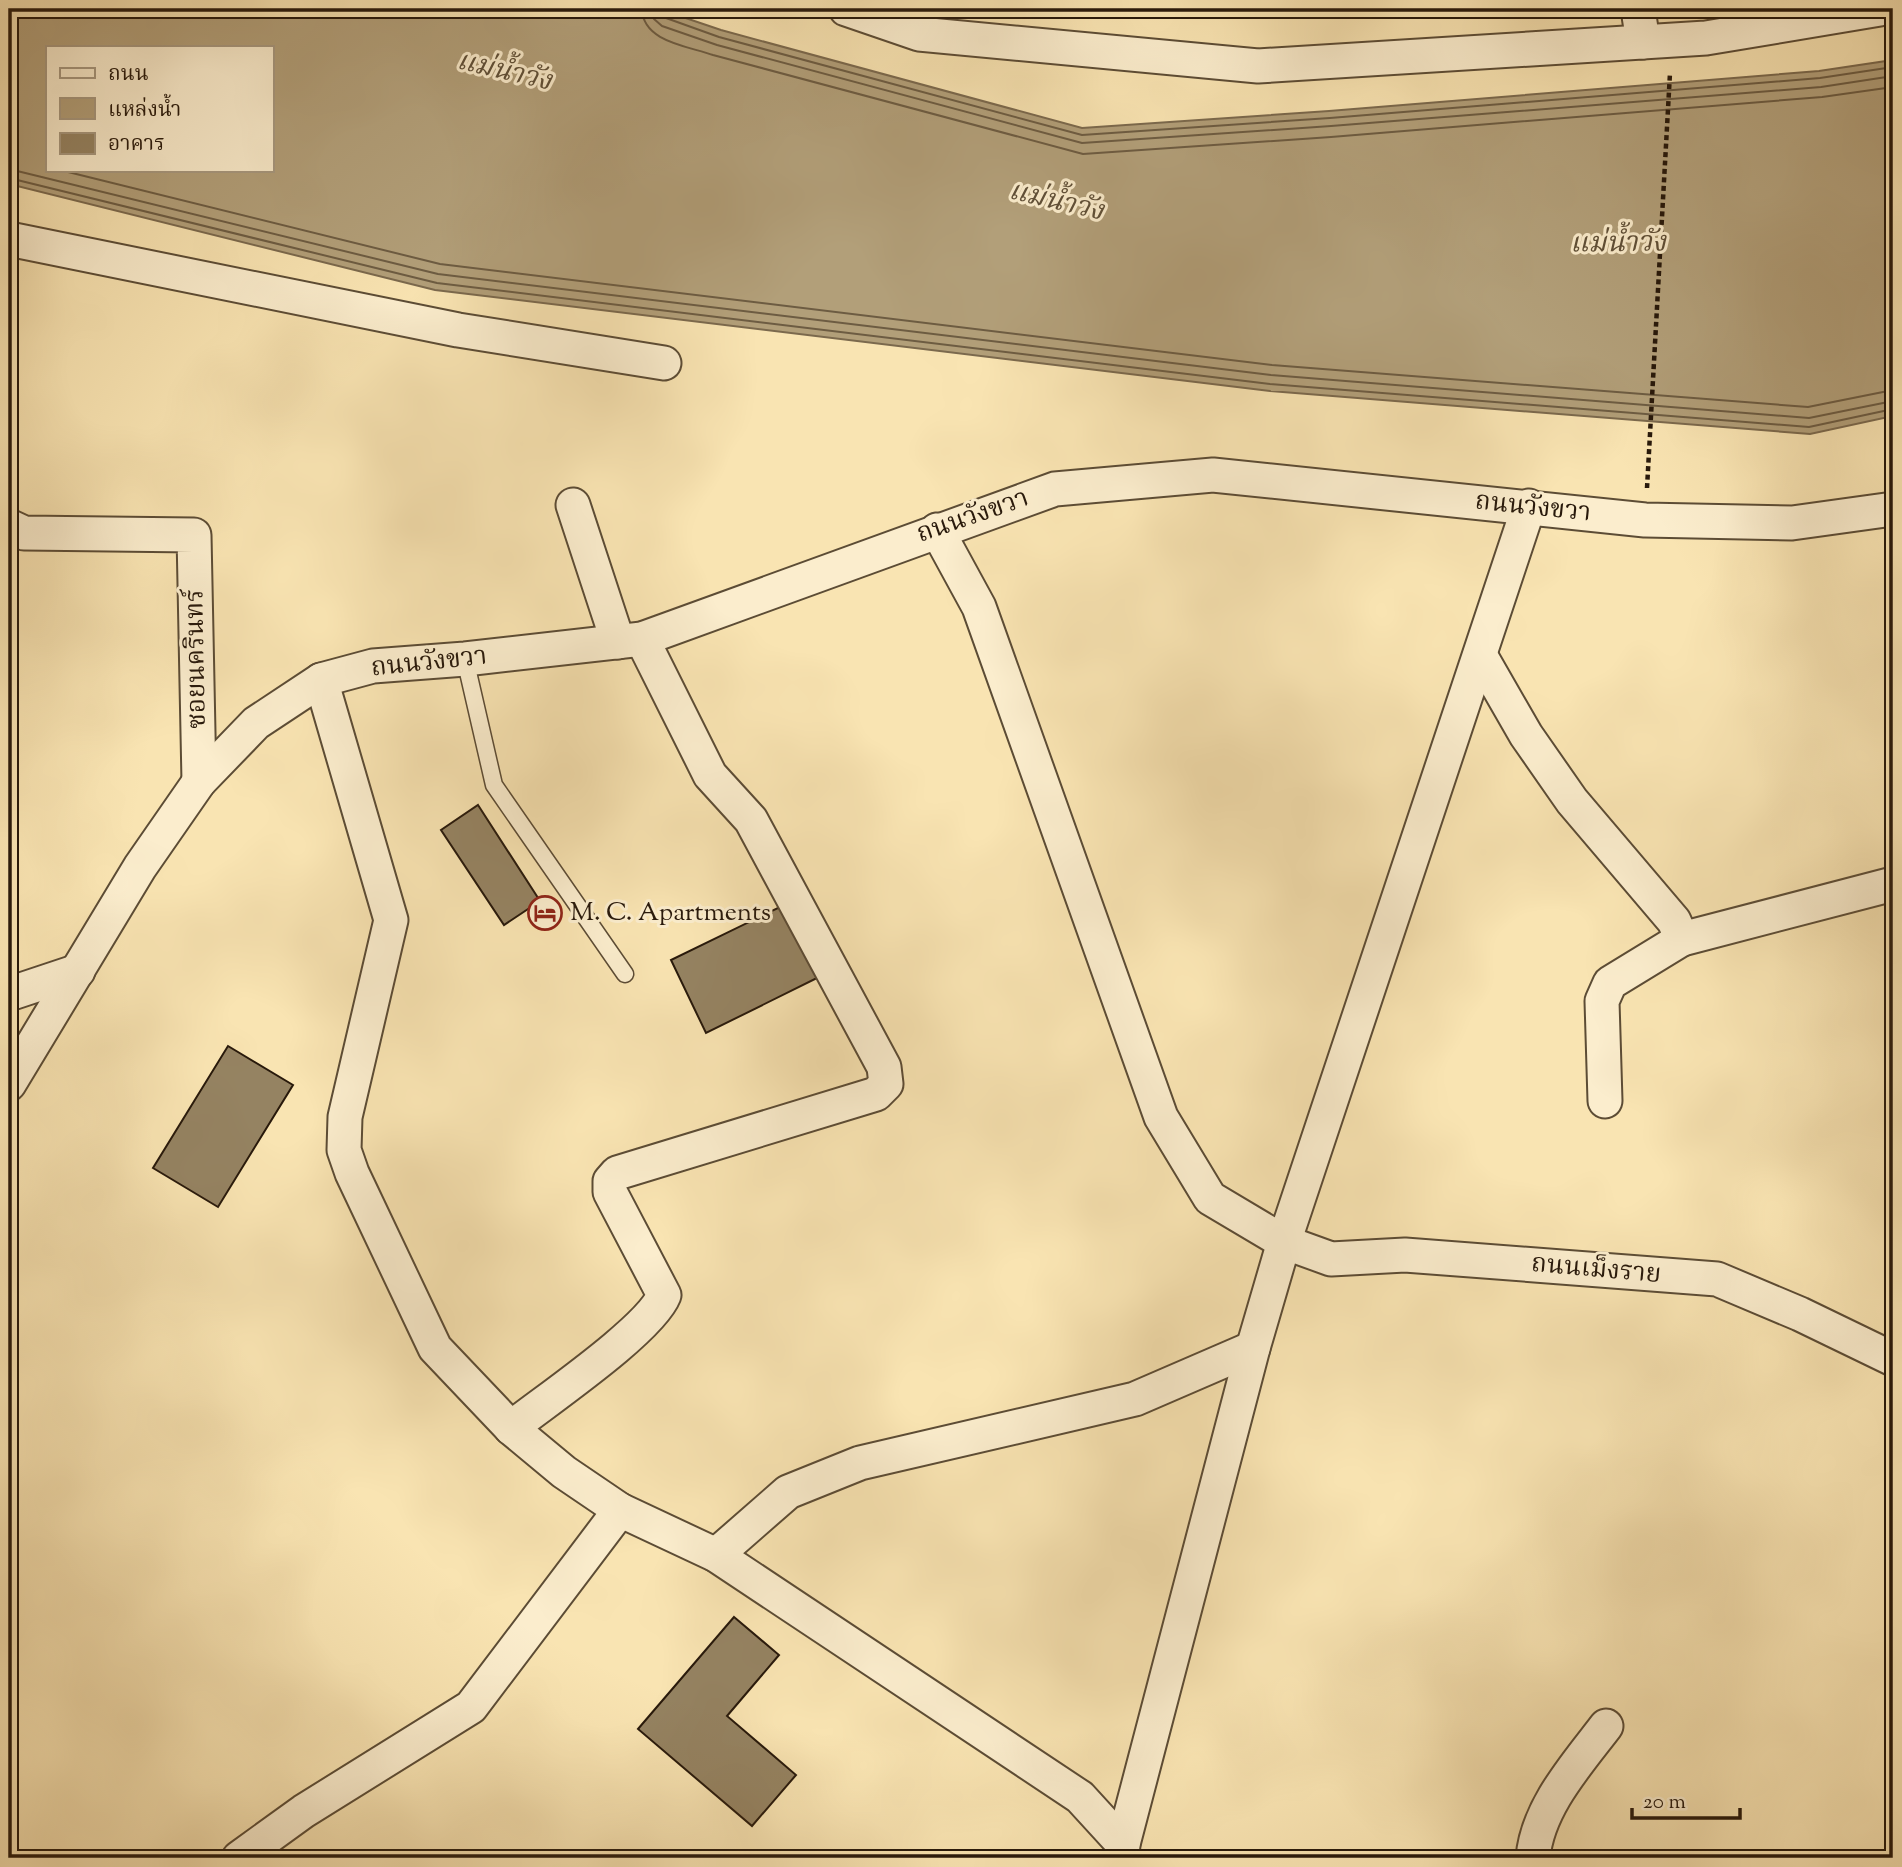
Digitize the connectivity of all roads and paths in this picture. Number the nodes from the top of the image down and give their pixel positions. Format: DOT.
graph roads {
  1 [pos="846,9"];
  2 [pos="1637,9"];
  3 [pos="1880,9"];
  4 [pos="1657,41"];
  5 [pos="9,239"];
  6 [pos="664,363"];
  7 [pos="573,505"];
  8 [pos="1529,506"];
  9 [pos="1893,509"];
  10 [pos="1645,520"];
  11 [pos="9,526"];
  12 [pos="937,530"];
  13 [pos="630,640"];
  14 [pos="1480,655"];
  15 [pos="465,659"];
  16 [pos="321,680"];
  17 [pos="200,782"];
  18 [pos="1893,884"];
  19 [pos="1682,939"];
  20 [pos="78,971"];
  21 [pos="625,974"];
  22 [pos="9,993"];
  23 [pos="9,1084"];
  24 [pos="1605,1101"];
  25 [pos="1284,1242"];
  26 [pos="1253,1348"];
  27 [pos="1893,1359"];
  28 [pos="511,1428"];
  29 [pos="620,1510"];
  30 [pos="716,1555"];
  31 [pos="1606,1726"];
  32 [pos="1123,1851"];
  33 [pos="239,1858"];
  34 [pos="1533,1858"];
  1 -- 4 [label="street"];
  2 -- 4 [label="street"];
  3 -- 4 [label="street"];
  4 -- 10 [label="path"];
  5 -- 6 [label="street"];
  7 -- 13 [label="street"];
  8 -- 10 [label="street, ถนนวังขวา"];
  8 -- 12 [label="street, ถนนวังขวา"];
  8 -- 14 [label="street"];
  9 -- 10 [label="street, ถนนวังขวา"];
  11 -- 17 [label="street, ซอยนครินทร์"];
  12 -- 13 [label="street, ถนนวังขวา"];
  12 -- 25 [label="street, ถนนเม็งราย"];
  13 -- 15 [label="street, ถนนวังขวา"];
  13 -- 28 [label="street"];
  14 -- 19 [label="street"];
  14 -- 25 [label="street"];
  15 -- 16 [label="street, ถนนวังขวา"];
  15 -- 21 [label="lane"];
  16 -- 17 [label="street, ถนนวังขวา"];
  16 -- 28 [label="street"];
  17 -- 20 [label="street, ถนนวังขวา"];
  18 -- 19 [label="street"];
  19 -- 24 [label="street"];
  20 -- 22 [label="street"];
  20 -- 23 [label="street"];
  25 -- 26 [label="street"];
  25 -- 27 [label="street, ถนนเม็งราย"];
  26 -- 30 [label="street"];
  26 -- 32 [label="street"];
  28 -- 29 [label="street"];
  29 -- 30 [label="street"];
  29 -- 33 [label="street"];
  30 -- 32 [label="street"];
  31 -- 34 [label="street"];
}
